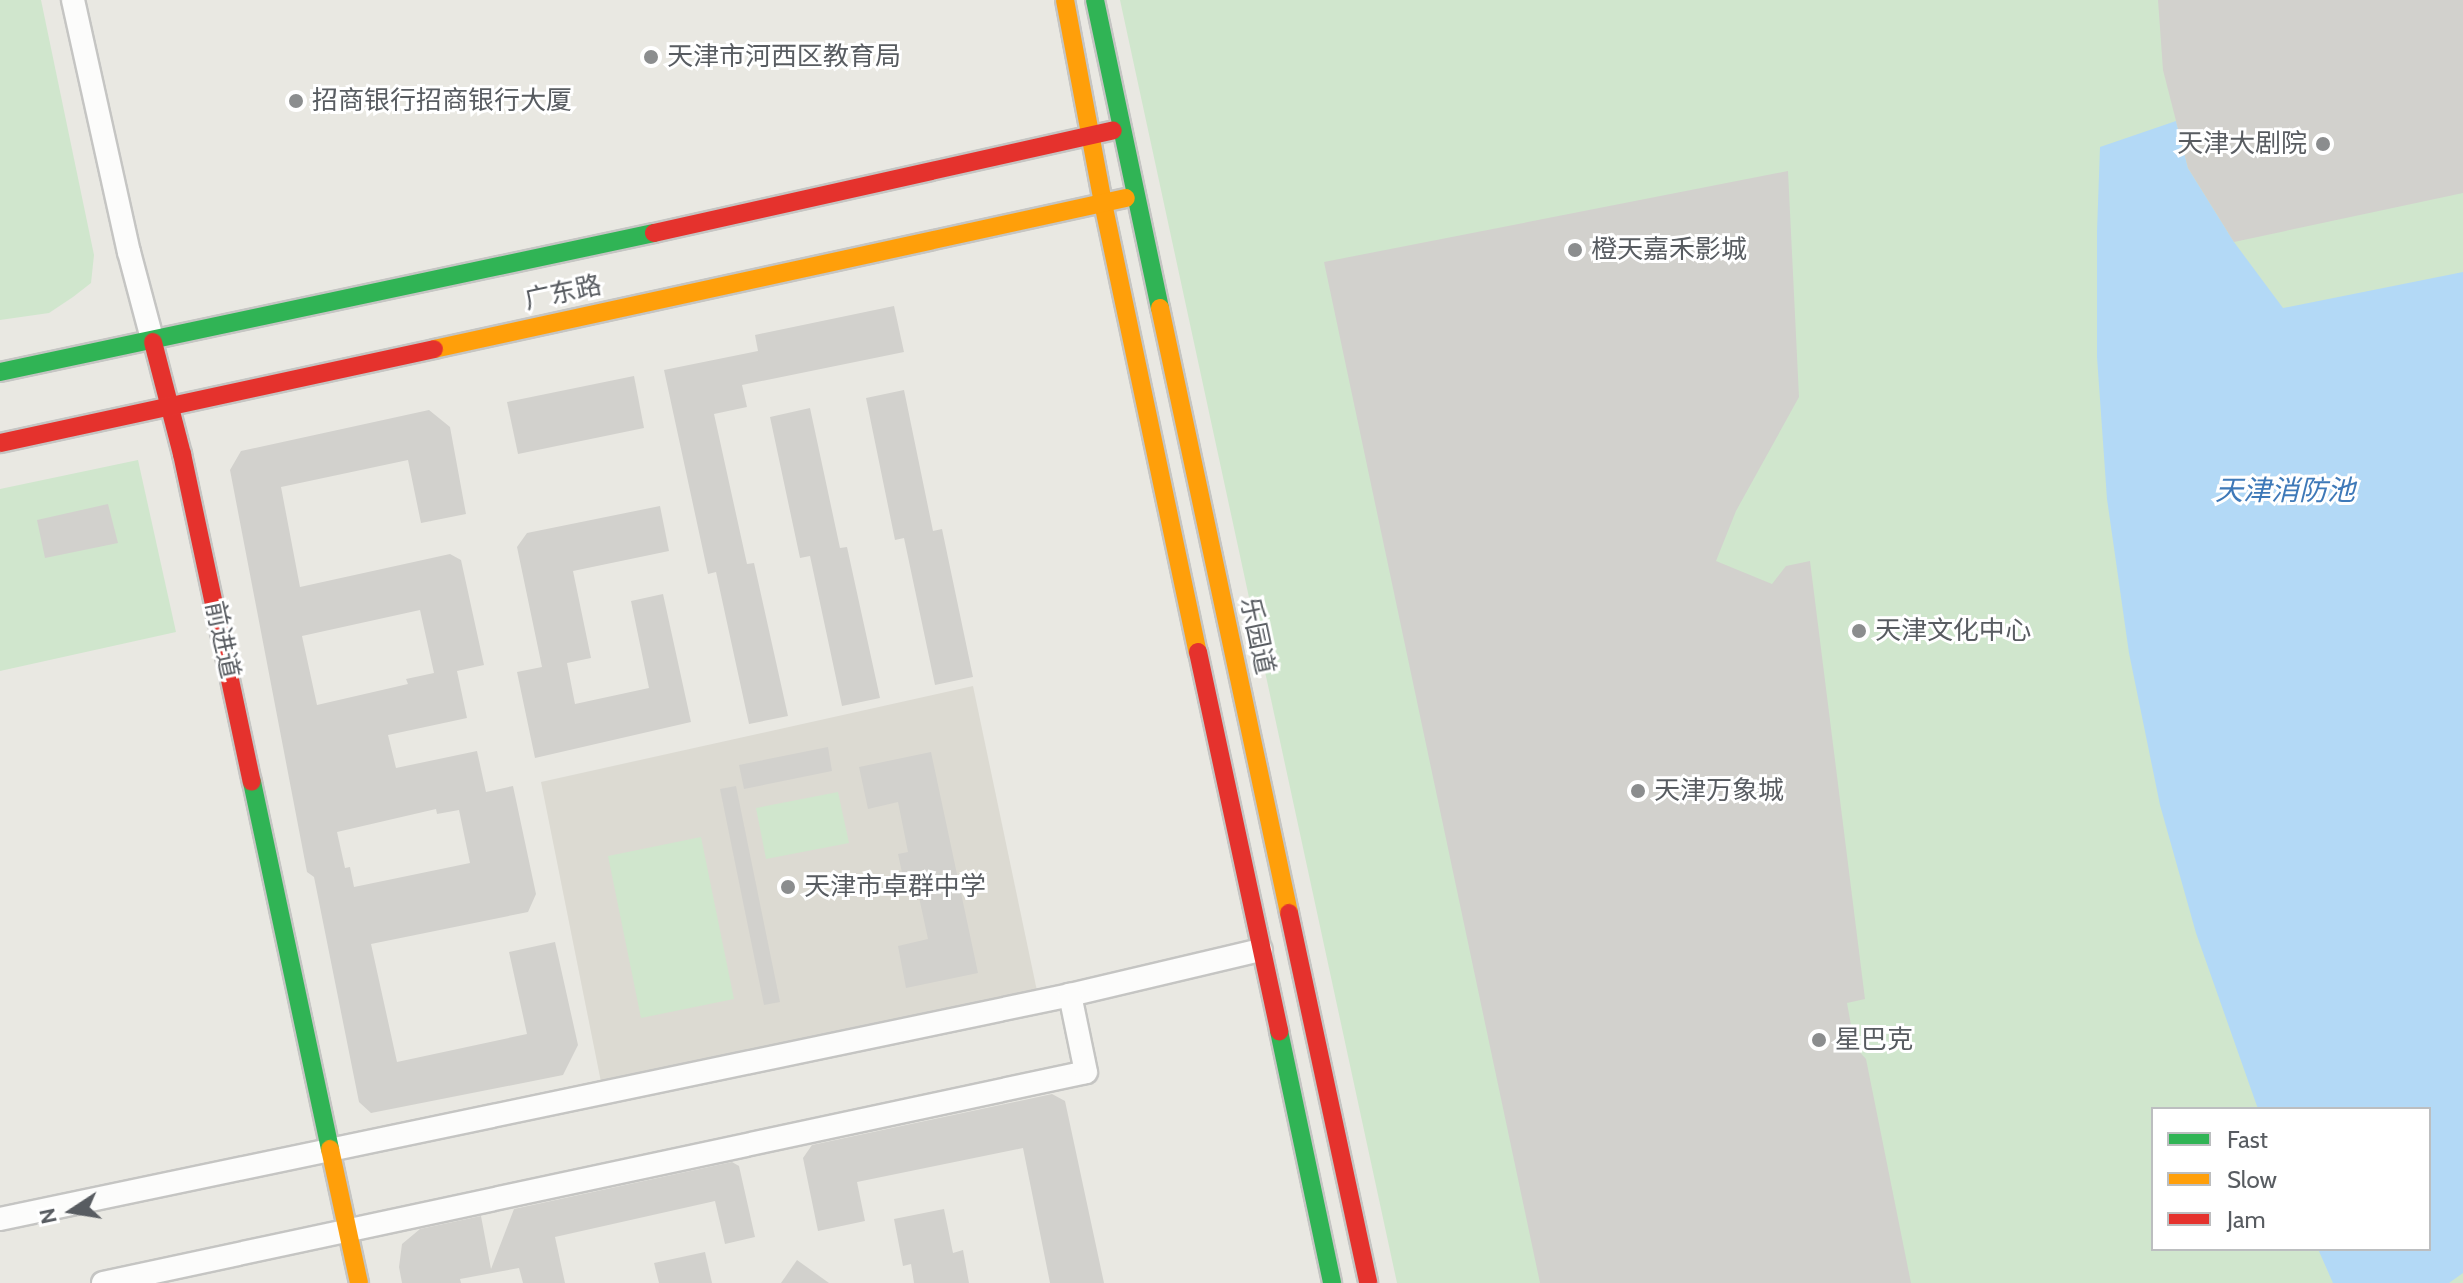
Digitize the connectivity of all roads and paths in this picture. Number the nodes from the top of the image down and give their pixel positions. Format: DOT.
graph roads {
  1 [pos="73,0"];
  2 [pos="1065,0"];
  3 [pos="1095,0"];
  4 [pos="1124,127"];
  5 [pos="1091,135"];
  6 [pos="1137,195"];
  7 [pos="1103,203"];
  8 [pos="147,343"];
  9 [pos="0,372"];
  10 [pos="162,408"];
  11 [pos="0,443"];
  12 [pos="1294,942"];
  13 [pos="1261,950"];
  14 [pos="1070,995"];
  15 [pos="323,1151"];
  16 [pos="0,1219"];
  17 [pos="339,1231"];
  18 [pos="103,1283"];
  19 [pos="340,1283"];
  20 [pos="359,1283"];
  21 [pos="1332,1283"];
  22 [pos="1368,1283"];
  1 -- 8 [label="street, 前进道"];
  2 -- 5 [label="main road"];
  3 -- 4 [label="main road, 乐园道"];
  4 -- 5 [label="main road, 广东路"];
  4 -- 6 [label="main road, 乐园道"];
  5 -- 7 [label="main road"];
  5 -- 8 [label="main road, 广东路"];
  6 -- 7 [label="main road, 广东路"];
  6 -- 12 [label="main road, 乐园道"];
  7 -- 10 [label="main road, 广东路"];
  7 -- 13 [label="main road"];
  8 -- 9 [label="main road, 广东路"];
  8 -- 10 [label="main road, 前进道"];
  10 -- 11 [label="main road, 广东路"];
  10 -- 15 [label="main road, 前进道"];
  12 -- 13 [label="main road"];
  12 -- 22 [label="main road, 乐园道"];
  13 -- 14 [label="street"];
  13 -- 21 [label="main road"];
  14 -- 15 [label="street"];
  14 -- 17 [label="street"];
  15 -- 16 [label="street"];
  15 -- 17 [label="main road, 前进道"];
  17 -- 18 [label="street"];
  17 -- 19 [label="main road, 前进道"];
  17 -- 20 [label="main road, 前进道"];
}
